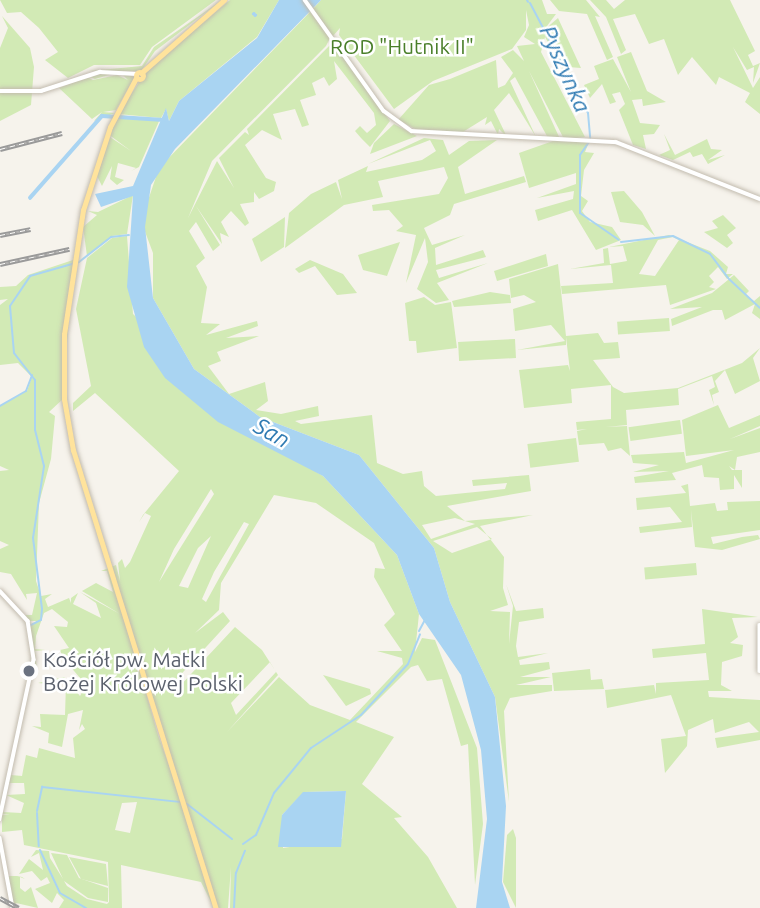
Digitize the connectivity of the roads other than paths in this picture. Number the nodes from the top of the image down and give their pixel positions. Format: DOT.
graph roads {
  1 [pos="224,0"];
  2 [pos="304,0"];
  3 [pos="137,75"];
  4 [pos="0,91"];
  5 [pos="760,199"];
  6 [pos="0,591"];
  7 [pos="760,625"];
  8 [pos="760,671"];
  9 [pos="0,819"];
  10 [pos="0,838"];
  11 [pos="13,908"];
  12 [pos="216,908"];
  1 -- 3 [label="main road"];
  2 -- 5 [label="street"];
  3 -- 4 [label="street"];
  3 -- 12 [label="main road"];
  6 -- 9 [label="street"];
  7 -- 8 [label="street"];
  10 -- 11 [label="street"];
}
